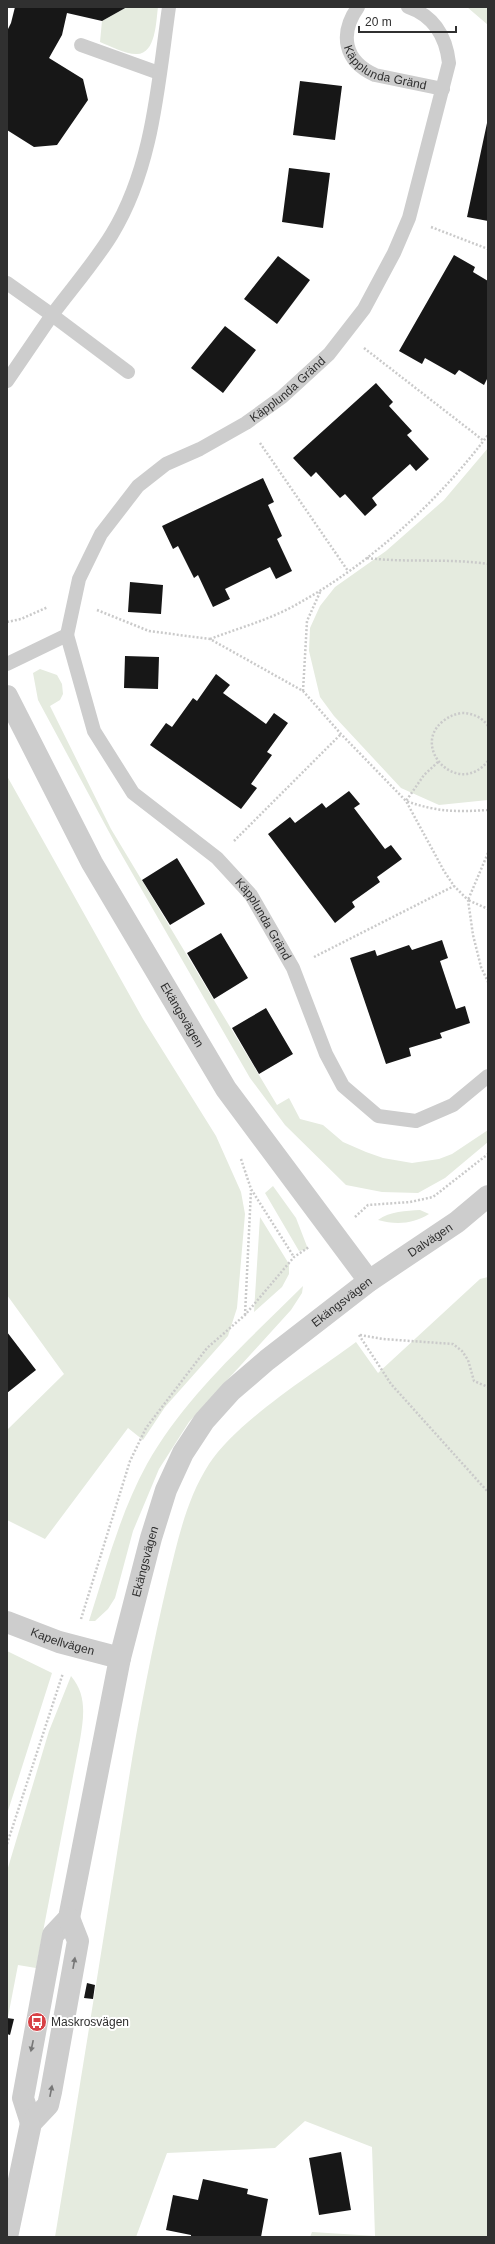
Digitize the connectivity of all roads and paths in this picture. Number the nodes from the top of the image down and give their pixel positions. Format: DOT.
graph roads {
  1 [pos="169,7"];
  2 [pos="358,7"];
  3 [pos="408,7"];
  4 [pos="81,45"];
  5 [pos="160,72"];
  6 [pos="443,89"];
  7 [pos="409,218"];
  8 [pos="488,249"];
  9 [pos="7,283"];
  10 [pos="52,315"];
  11 [pos="346,334"];
  12 [pos="128,372"];
  13 [pos="7,381"];
  14 [pos="246,424"];
  15 [pos="488,435"];
  16 [pos="484,441"];
  17 [pos="366,558"];
  18 [pos="488,564"];
  19 [pos="348,571"];
  20 [pos="322,590"];
  21 [pos="74,605"];
  22 [pos="7,622"];
  23 [pos="67,635"];
  24 [pos="210,638"];
  25 [pos="7,664"];
  26 [pos="303,690"];
  27 [pos="7,696"];
  28 [pos="488,725"];
  29 [pos="341,734"];
  30 [pos="488,761"];
  31 [pos="438,762"];
  32 [pos="406,801"];
  33 [pos="488,810"];
  34 [pos="488,853"];
  35 [pos="217,858"];
  36 [pos="454,886"];
  37 [pos="468,900"];
  38 [pos="488,909"];
  39 [pos="293,968"];
  40 [pos="488,982"];
  41 [pos="488,1076"];
  42 [pos="488,1154"];
  43 [pos="488,1196"];
  44 [pos="360,1214"];
  45 [pos="303,1251"];
  46 [pos="294,1257"];
  47 [pos="369,1281"];
  48 [pos="245,1315"];
  49 [pos="488,1387"];
  50 [pos="488,1492"];
  51 [pos="7,1622"];
  52 [pos="79,1625"];
  53 [pos="120,1658"];
  54 [pos="64,1672"];
  55 [pos="7,1844"];
  56 [pos="11,2197"];
  57 [pos="7,2237"];
  1 -- 5 [label="lane"];
  2 -- 6 [label="lane, Käpplunda Gränd"];
  3 -- 6 [label="lane, Käpplunda Gränd"];
  4 -- 5 [label="lane"];
  5 -- 10 [label="lane"];
  6 -- 7 [label="lane, Käpplunda Gränd"];
  7 -- 8 [label="path"];
  7 -- 11 [label="lane, Käpplunda Gränd"];
  9 -- 10 [label="lane"];
  10 -- 12 [label="lane"];
  10 -- 13 [label="lane"];
  11 -- 14 [label="lane, Käpplunda Gränd"];
  11 -- 16 [label="path"];
  14 -- 19 [label="path"];
  14 -- 21 [label="lane, Käpplunda Gränd"];
  15 -- 16 [label="path"];
  16 -- 17 [label="path"];
  17 -- 18 [label="path"];
  17 -- 19 [label="path"];
  19 -- 20 [label="path"];
  20 -- 24 [label="path"];
  20 -- 26 [label="path"];
  21 -- 22 [label="path"];
  21 -- 23 [label="lane, Käpplunda Gränd"];
  21 -- 24 [label="path"];
  23 -- 25 [label="lane"];
  23 -- 35 [label="lane, Käpplunda Gränd"];
  24 -- 26 [label="path"];
  26 -- 29 [label="path"];
  27 -- 47 [label="street, Ekängsvägen"];
  28 -- 31 [label="path"];
  29 -- 32 [label="path"];
  29 -- 35 [label="path"];
  30 -- 31 [label="path"];
  31 -- 32 [label="path"];
  32 -- 33 [label="path"];
  32 -- 36 [label="path"];
  34 -- 37 [label="path"];
  35 -- 39 [label="lane, Käpplunda Gränd"];
  36 -- 37 [label="path"];
  36 -- 39 [label="path"];
  37 -- 38 [label="path"];
  37 -- 40 [label="path"];
  39 -- 41 [label="lane, Käpplunda Gränd"];
  42 -- 44 [label="path"];
  43 -- 47 [label="street, Dalvägen"];
  45 -- 46 [label="path"];
  46 -- 48 [label="path"];
  46 -- 48 [label="path"];
  47 -- 53 [label="street, Ekängsvägen"];
  48 -- 52 [label="path"];
  49 -- 50 [label="path"];
  51 -- 53 [label="street, Kapellvägen"];
  53 -- 56 [label="street, Ekängsvägen"];
  54 -- 55 [label="path"];
  56 -- 57 [label="street, Ekängsvägen"];
}
